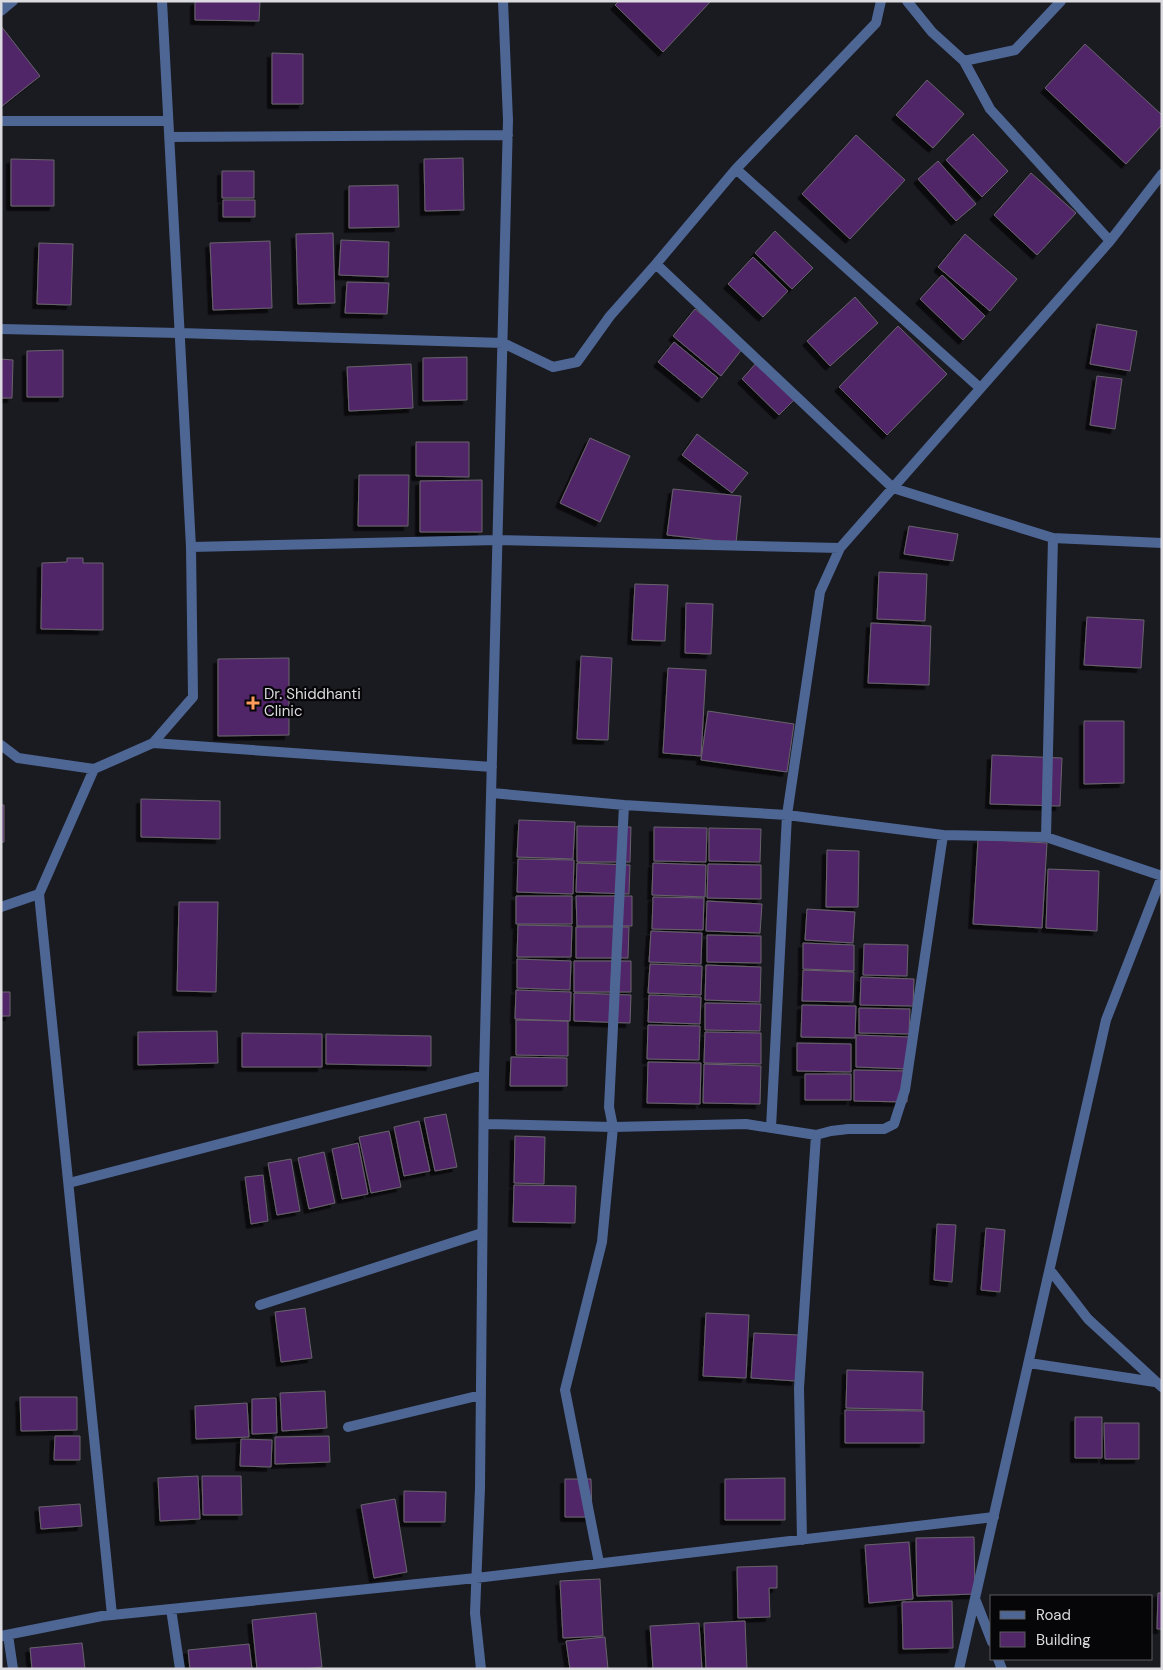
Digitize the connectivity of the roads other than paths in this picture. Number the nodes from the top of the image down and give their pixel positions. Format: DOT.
graph roads {
  1 [pos="13,1"];
  2 [pos="162,1"];
  3 [pos="503,1"];
  4 [pos="881,1"];
  5 [pos="907,1"];
  6 [pos="1061,1"];
  7 [pos="1,10"];
  8 [pos="964,61"];
  9 [pos="1,121"];
  10 [pos="168,121"];
  11 [pos="508,134"];
  12 [pos="169,137"];
  13 [pos="736,169"];
  14 [pos="1162,174"];
  15 [pos="1110,241"];
  16 [pos="656,264"];
  17 [pos="1,329"];
  18 [pos="179,333"];
  19 [pos="503,343"];
  20 [pos="980,388"];
  21 [pos="893,488"];
  22 [pos="1053,538"];
  23 [pos="498,540"];
  24 [pos="1162,544"];
  25 [pos="191,547"];
  26 [pos="840,548"];
  27 [pos="153,743"];
  28 [pos="1,745"];
  29 [pos="492,767"];
  30 [pos="94,769"];
  31 [pos="492,793"];
  32 [pos="624,805"];
  33 [pos="787,815"];
  34 [pos="943,835"];
  35 [pos="1046,837"];
  36 [pos="39,894"];
  37 [pos="1,907"];
  38 [pos="484,1076"];
  39 [pos="484,1124"];
  40 [pos="613,1127"];
  41 [pos="771,1128"];
  42 [pos="816,1135"];
  43 [pos="69,1183"];
  44 [pos="482,1234"];
  45 [pos="1050,1270"];
  46 [pos="260,1305"];
  47 [pos="1029,1363"];
  48 [pos="1158,1384"];
  49 [pos="480,1395"];
  50 [pos="348,1427"];
  51 [pos="994,1517"];
  52 [pos="802,1540"];
  53 [pos="600,1563"];
  54 [pos="476,1578"];
  55 [pos="975,1600"];
  56 [pos="171,1609"];
  57 [pos="112,1615"];
  58 [pos="5,1635"];
  59 [pos="990,1637"];
  60 [pos="13,1669"];
  61 [pos="180,1669"];
  62 [pos="481,1669"];
  63 [pos="959,1669"];
  1 -- 7 [label="street"];
  2 -- 10 [label="street"];
  3 -- 11 [label="street"];
  4 -- 13 [label="street"];
  5 -- 8 [label="street"];
  6 -- 8 [label="street"];
  8 -- 15 [label="street"];
  9 -- 10 [label="street"];
  10 -- 12 [label="street"];
  11 -- 12 [label="street"];
  11 -- 19 [label="street"];
  12 -- 18 [label="street"];
  13 -- 16 [label="street"];
  13 -- 20 [label="street"];
  14 -- 15 [label="street"];
  15 -- 20 [label="street"];
  16 -- 19 [label="street"];
  16 -- 21 [label="street"];
  17 -- 18 [label="street"];
  18 -- 19 [label="street"];
  18 -- 25 [label="street"];
  19 -- 23 [label="street"];
  20 -- 21 [label="street"];
  21 -- 22 [label="street"];
  21 -- 26 [label="street"];
  22 -- 24 [label="street"];
  22 -- 35 [label="street"];
  23 -- 25 [label="street"];
  23 -- 26 [label="street"];
  23 -- 29 [label="street"];
  25 -- 27 [label="street"];
  26 -- 33 [label="street"];
  27 -- 29 [label="street"];
  27 -- 30 [label="street"];
  28 -- 30 [label="street"];
  29 -- 31 [label="street"];
  30 -- 36 [label="street"];
  31 -- 32 [label="street"];
  31 -- 38 [label="street"];
  32 -- 33 [label="street"];
  32 -- 40 [label="street"];
  33 -- 34 [label="street"];
  33 -- 41 [label="street"];
  34 -- 35 [label="street"];
  34 -- 42 [label="street"];
  35 -- 45 [label="street"];
  36 -- 37 [label="street"];
  36 -- 43 [label="street"];
  38 -- 39 [label="street"];
  38 -- 43 [label="street"];
  39 -- 40 [label="street"];
  39 -- 44 [label="street"];
  40 -- 41 [label="street"];
  40 -- 53 [label="street"];
  41 -- 42 [label="street"];
  42 -- 52 [label="street"];
  43 -- 57 [label="street"];
  44 -- 46 [label="street"];
  44 -- 49 [label="street"];
  45 -- 47 [label="street"];
  45 -- 48 [label="street"];
  47 -- 48 [label="street"];
  47 -- 51 [label="street"];
  49 -- 50 [label="street"];
  49 -- 54 [label="street"];
  51 -- 52 [label="street"];
  51 -- 55 [label="street"];
  52 -- 53 [label="street"];
  53 -- 54 [label="street"];
  54 -- 56 [label="street"];
  54 -- 62 [label="street"];
  55 -- 59 [label="street"];
  55 -- 63 [label="street"];
  56 -- 57 [label="street"];
  56 -- 61 [label="street"];
  57 -- 58 [label="street"];
  58 -- 60 [label="street"];
}
